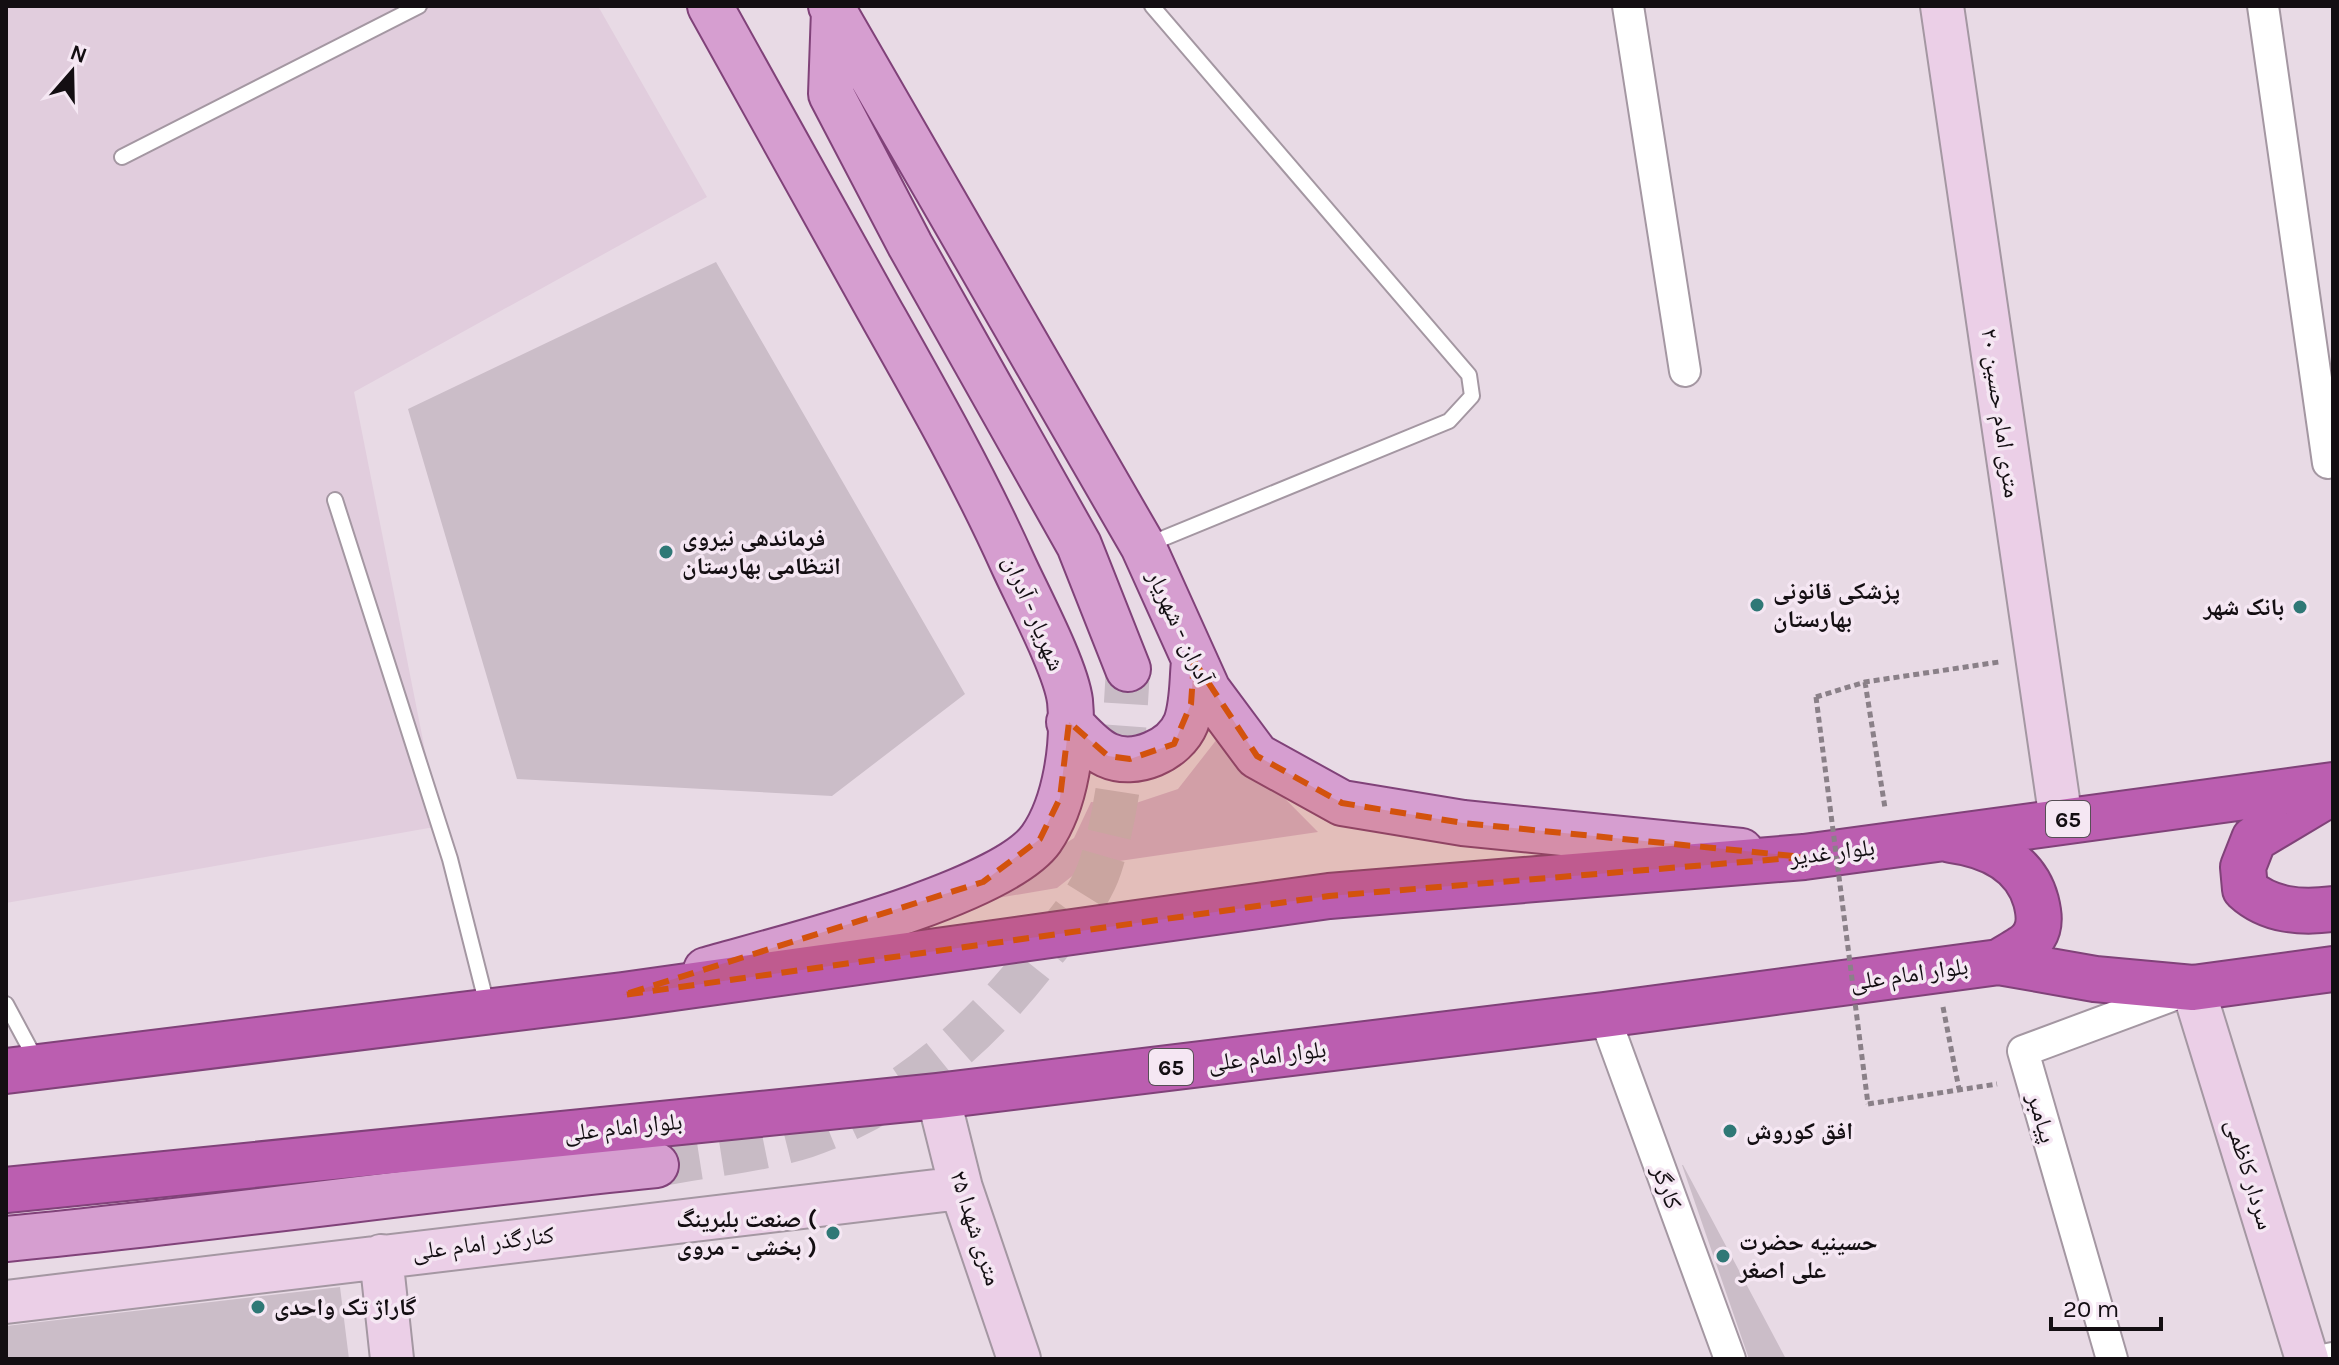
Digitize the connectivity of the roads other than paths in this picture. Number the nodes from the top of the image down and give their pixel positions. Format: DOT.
graph roads {
  1 [pos="419,6"];
  2 [pos="710,6"];
  3 [pos="1152,6"];
  4 [pos="1628,6"];
  5 [pos="1942,6"];
  6 [pos="2263,6"];
  7 [pos="832,8"];
  8 [pos="122,157"];
  9 [pos="1685,371"];
  10 [pos="2328,463"];
  11 [pos="335,500"];
  12 [pos="1143,546"];
  13 [pos="1194,661"];
  14 [pos="1128,669"];
  15 [pos="1069,722"];
  16 [pos="2333,785"];
  17 [pos="2333,792"];
  18 [pos="2061,820"];
  19 [pos="1934,837"];
  20 [pos="1804,857"];
  21 [pos="2333,909"];
  22 [pos="1999,962"];
  23 [pos="2333,969"];
  24 [pos="2193,988"];
  25 [pos="623,995"];
  26 [pos="6,1004"];
  27 [pos="488,1009"];
  28 [pos="1604,1015"];
  29 [pos="23,1069"];
  30 [pos="926,1097"];
  31 [pos="656,1165"];
  32 [pos="6,1190"];
  33 [pos="948,1190"];
  34 [pos="6,1239"];
  35 [pos="381,1256"];
  36 [pos="6,1302"];
  37 [pos="392,1359"];
  38 [pos="989,1359"];
  39 [pos="1019,1359"];
  40 [pos="1730,1359"];
  41 [pos="2112,1359"];
  42 [pos="2307,1359"];
  1 -- 8 [label="lane"];
  2 -- 15 [label="main road, شهریار - آدران"];
  3 -- 12 [label="lane"];
  4 -- 9 [label="street"];
  5 -- 18 [label="street, ۲۰ متری امام حسین"];
  6 -- 10 [label="street"];
  7 -- 12 [label="main road, آدران - شهریار"];
  7 -- 14 [label="main road"];
  11 -- 27 [label="lane"];
  12 -- 13 [label="main road, آدران - شهریار"];
  13 -- 15 [label="main road"];
  13 -- 20 [label="main road, آدران - شهریار"];
  15 -- 25 [label="main road, شهریار - آدران"];
  16 -- 18 [label="highway, بلوار غدیر / 65"];
  17 -- 21 [label="highway"];
  18 -- 19 [label="highway, بلوار غدیر / 65"];
  19 -- 20 [label="highway, بلوار غدیر / 65"];
  19 -- 22 [label="highway"];
  20 -- 25 [label="highway, بلوار غدیر / 65"];
  22 -- 24 [label="highway, بلوار امام علی / 65"];
  22 -- 28 [label="highway, بلوار امام علی / 65"];
  23 -- 24 [label="highway, بلوار امام علی / 65"];
  24 -- 41 [label="street, پیامبر"];
  24 -- 42 [label="street, سردار کاظمی"];
  25 -- 27 [label="highway, 65"];
  26 -- 29 [label="lane"];
  27 -- 29 [label="highway, 65"];
  28 -- 30 [label="highway, بلوار امام علی / 65"];
  28 -- 40 [label="street, کارگر"];
  30 -- 32 [label="highway, بلوار امام علی / 65"];
  30 -- 33 [label="street, ۲۵ متری شهدا"];
  31 -- 34 [label="main road"];
  33 -- 35 [label="street, کنارگذر امام علی"];
  33 -- 38 [label="street, ۲۵ متری شهدا"];
  33 -- 39 [label="street, ۲۵ متری شهدا"];
  35 -- 36 [label="street, کنارگذر امام علی"];
  35 -- 37 [label="street"];
}
